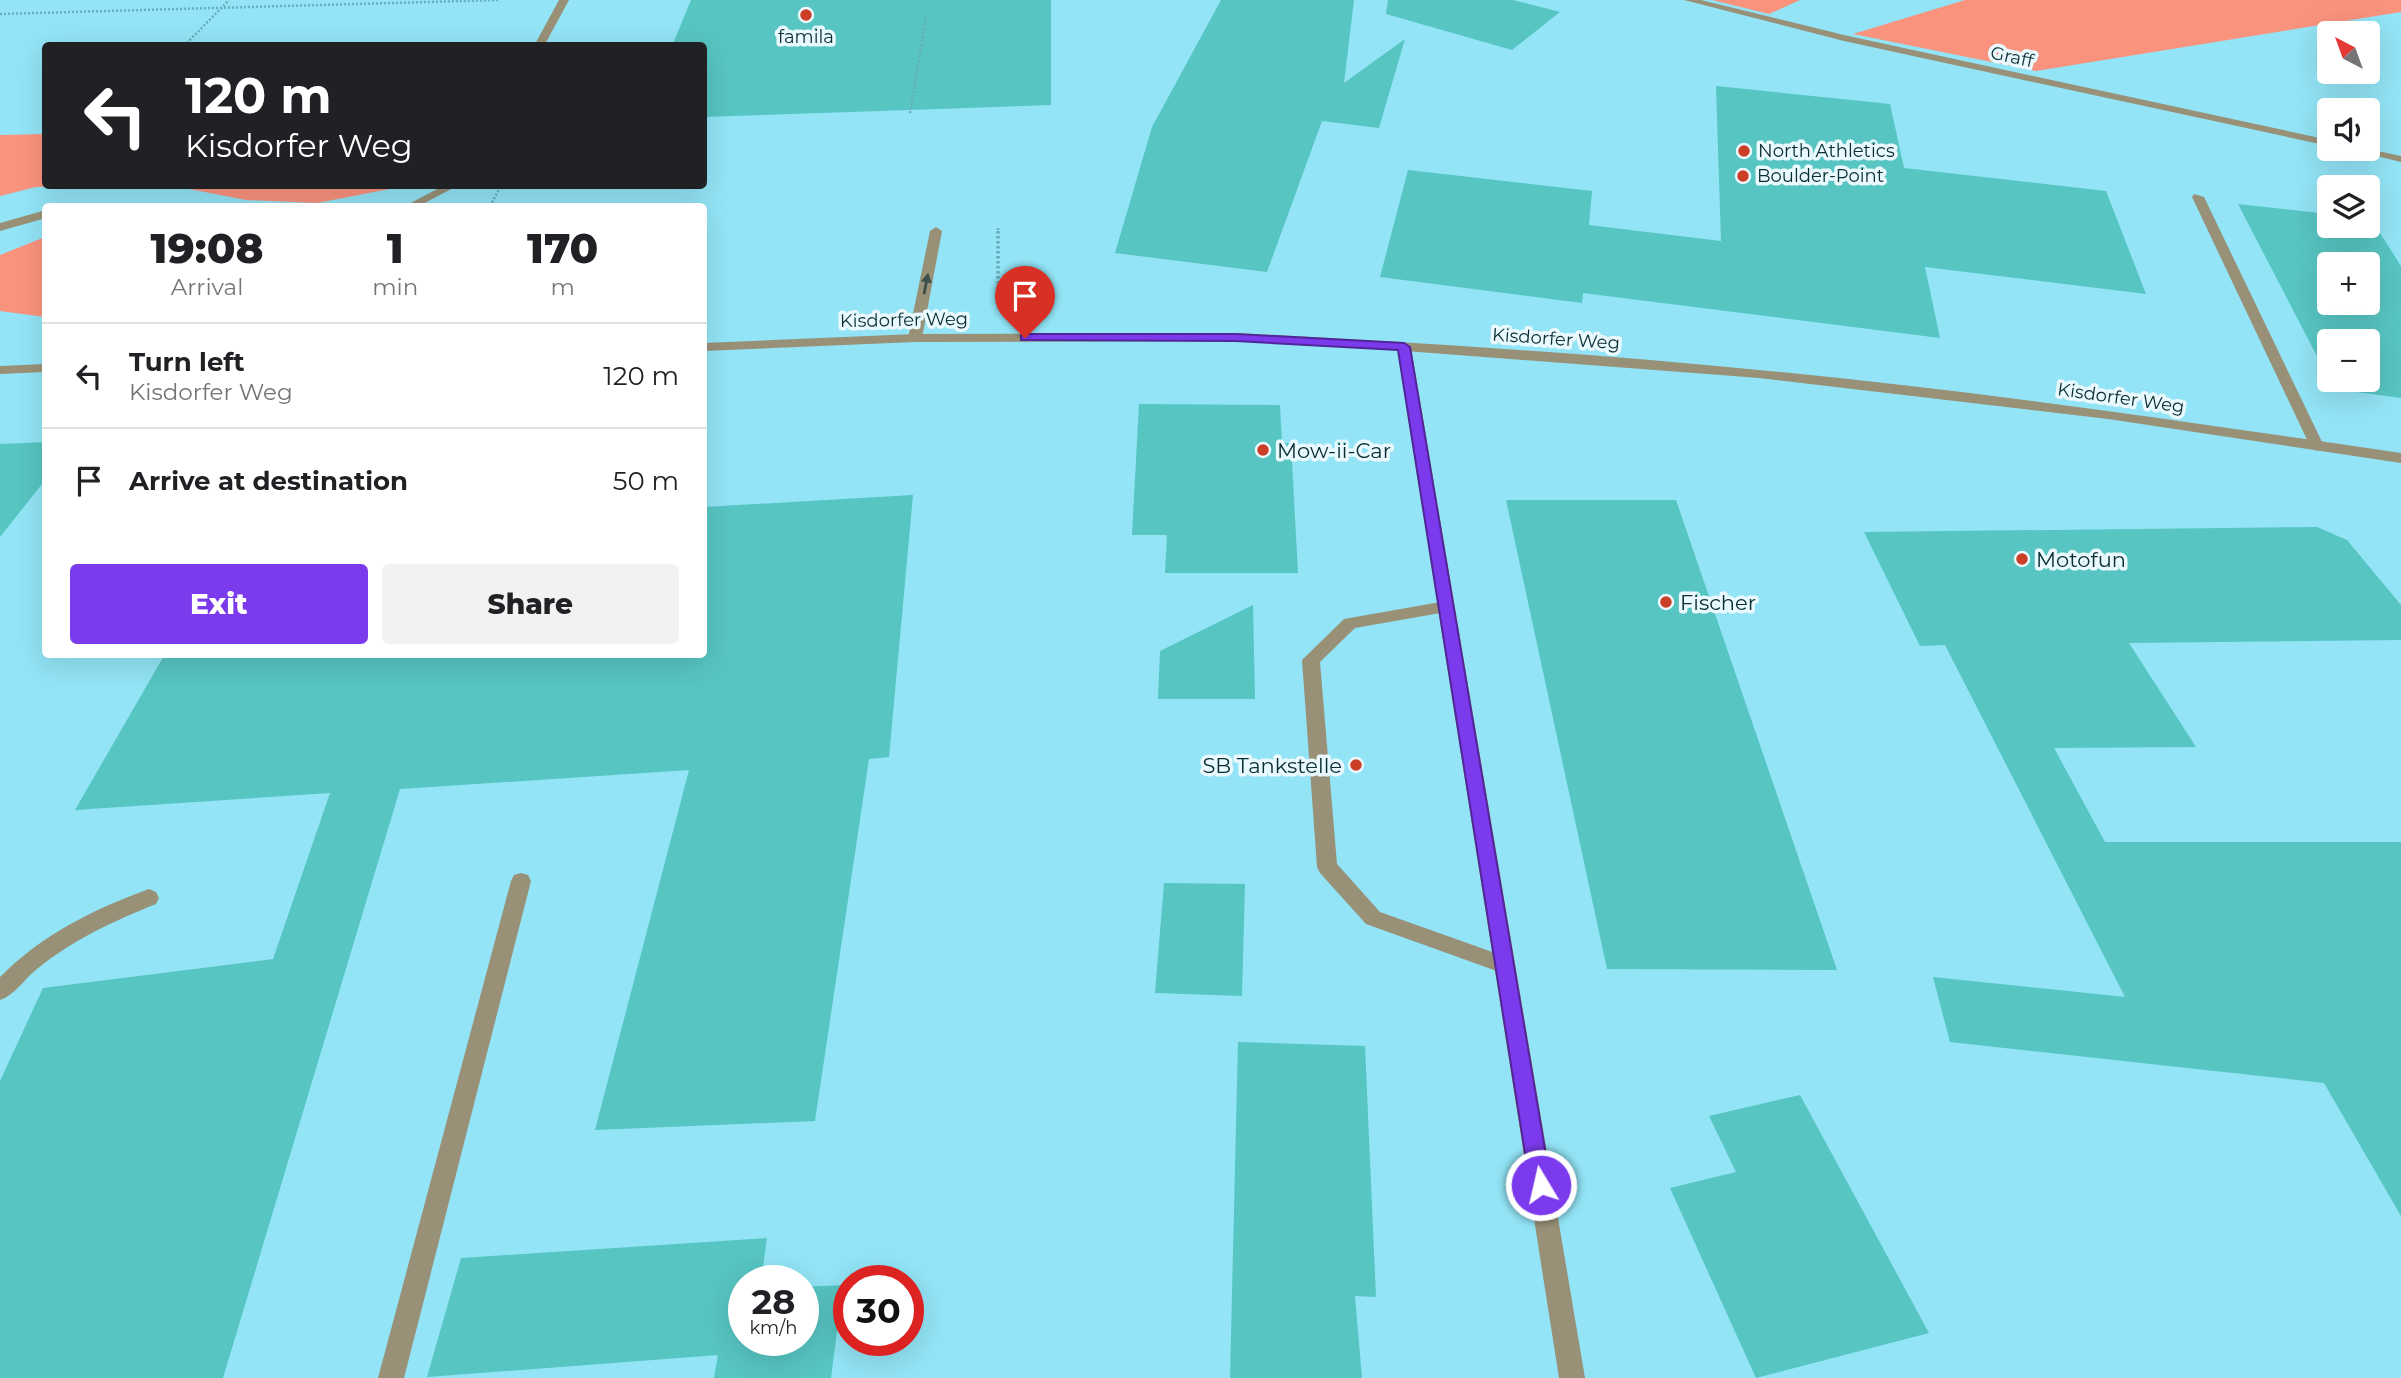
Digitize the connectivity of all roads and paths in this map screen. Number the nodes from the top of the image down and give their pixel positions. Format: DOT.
graph roads {
  1 [pos="229,0"];
  2 [pos="499,0"];
  3 [pos="564,0"];
  4 [pos="1689,0"];
  5 [pos="221,8"];
  6 [pos="0,15"];
  7 [pos="926,17"];
  8 [pos="188,42"];
  9 [pos="541,42"];
  10 [pos="910,113"];
  11 [pos="2317,140"];
  12 [pos="2380,155"];
  13 [pos="2401,159"];
  14 [pos="446,189"];
  15 [pos="2198,197"];
  16 [pos="417,203"];
  17 [pos="42,215"];
  18 [pos="0,227"];
  19 [pos="998,228"];
  20 [pos="936,231"];
  21 [pos="915,338"];
  22 [pos="999,338"];
  23 [pos="707,347"];
  24 [pos="1404,347"];
  25 [pos="42,368"];
  26 [pos="0,370"];
  27 [pos="2317,446"];
  28 [pos="2401,458"];
  29 [pos="1446,607"];
  30 [pos="521,881"];
  31 [pos="149,898"];
  32 [pos="1505,965"];
  33 [pos="0,991"];
  34 [pos="391,1378"];
  35 [pos="1572,1378"];
  1 -- 5 [label="path"];
  2 -- 5 [label="path"];
  3 -- 9 [label="street"];
  4 -- 11 [label="street, Graff"];
  5 -- 6 [label="path"];
  5 -- 8 [label="path"];
  7 -- 10 [label="path"];
  12 -- 13 [label="street"];
  14 -- 16 [label="street"];
  15 -- 27 [label="street"];
  17 -- 18 [label="street"];
  19 -- 22 [label="path"];
  21 -- 20 [label="street, one-way"];
  21 -- 22 [label="street, Kisdorfer Weg"];
  21 -- 23 [label="street, Kisdorfer Weg"];
  22 -- 24 [label="street, Kisdorfer Weg"];
  24 -- 27 [label="street, Kisdorfer Weg"];
  24 -- 29 [label="street"];
  25 -- 26 [label="street"];
  27 -- 28 [label="street, Kisdorfer Weg"];
  29 -- 32 [label="street"];
  29 -- 32 [label="street"];
  30 -- 34 [label="street"];
  31 -- 33 [label="street"];
  32 -- 35 [label="street"];
}
